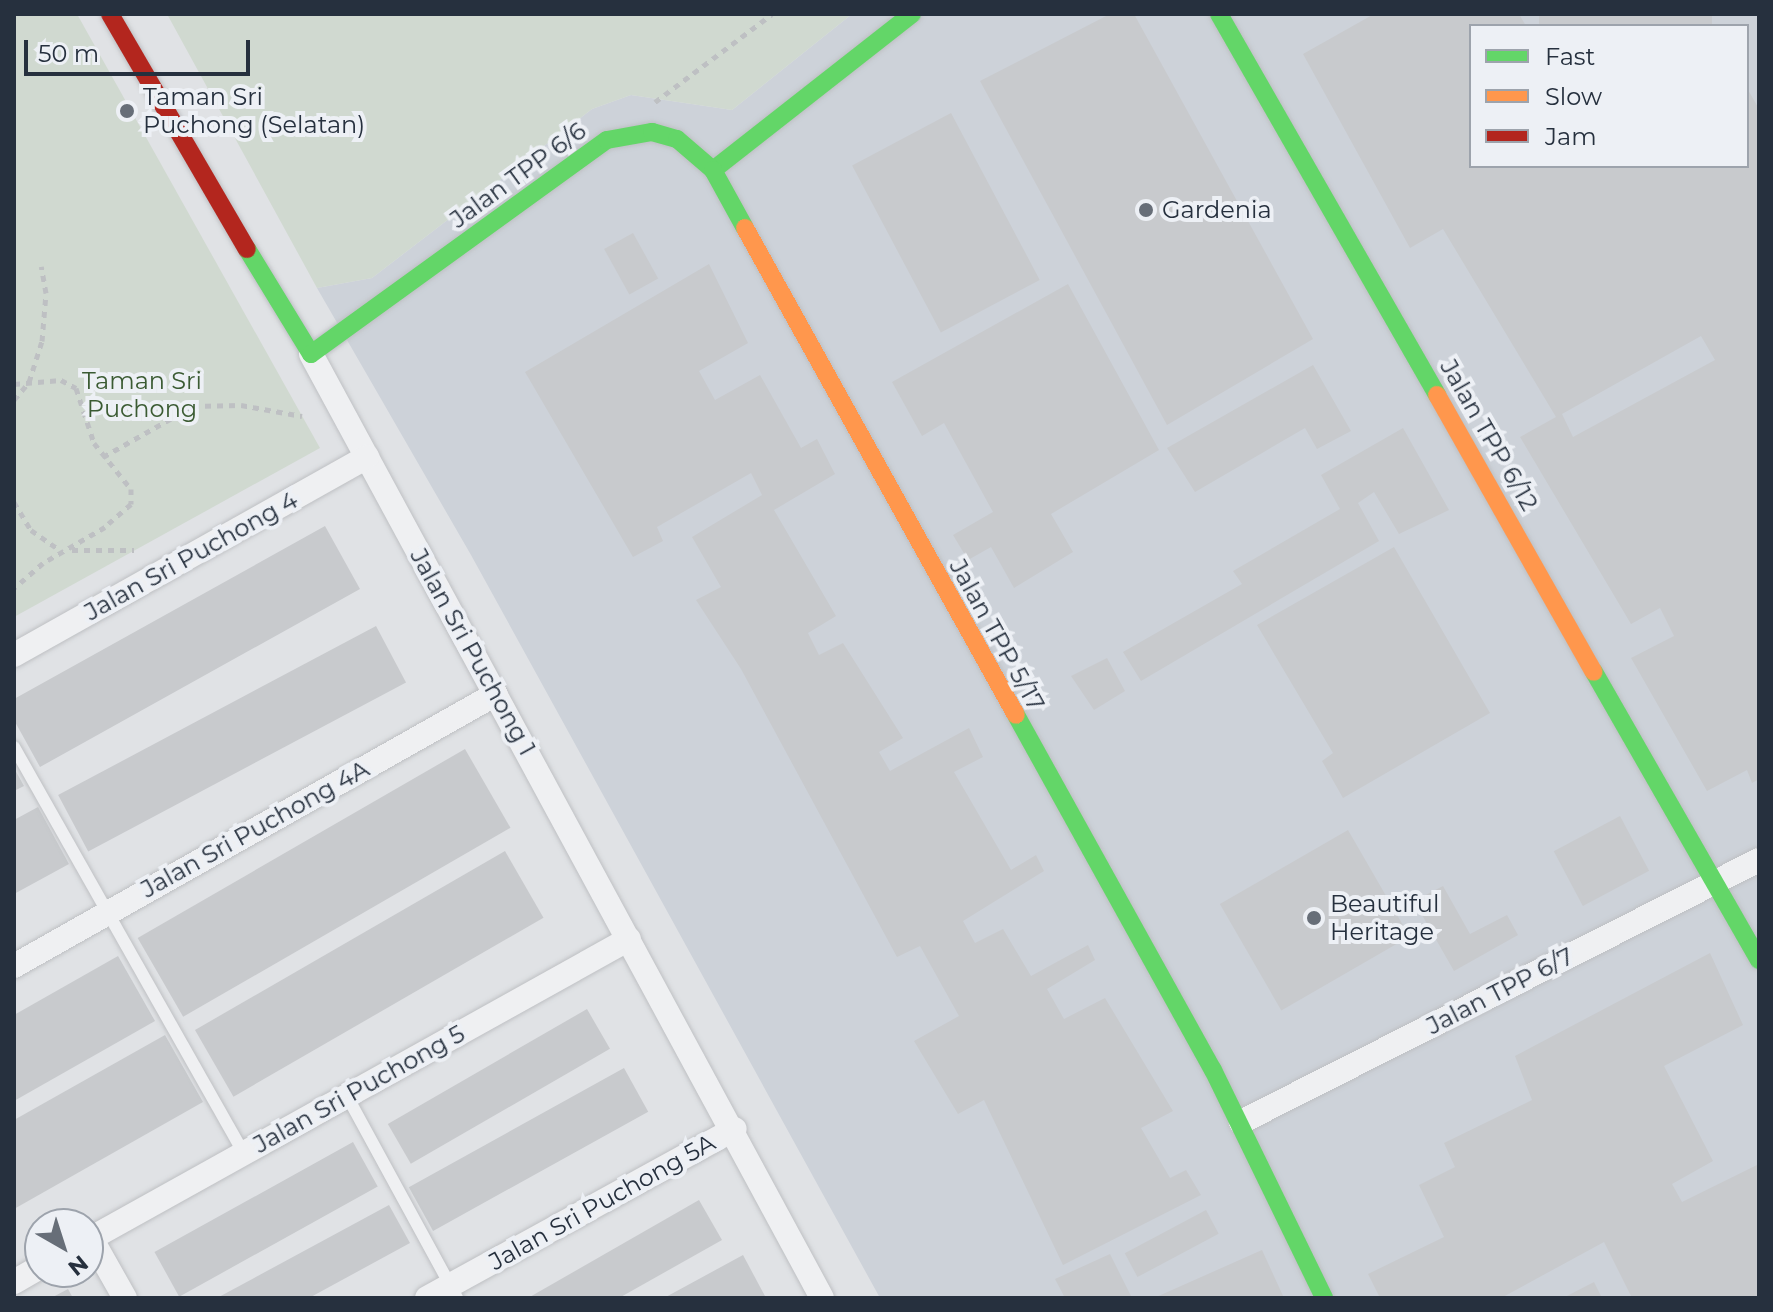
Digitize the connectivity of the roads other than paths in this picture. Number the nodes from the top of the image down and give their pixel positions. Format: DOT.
graph roads {
  1 [pos="110,14"];
  2 [pos="912,14"];
  3 [pos="1219,14"];
  4 [pos="713,170"];
  5 [pos="311,354"];
  6 [pos="367,457"];
  7 [pos="14,655"];
  8 [pos="496,694"];
  9 [pos="14,747"];
  10 [pos="1759,860"];
  11 [pos="1717,881"];
  12 [pos="107,912"];
  13 [pos="629,939"];
  14 [pos="1759,960"];
  15 [pos="14,966"];
  16 [pos="347,1096"];
  17 [pos="1241,1122"];
  18 [pos="735,1129"];
  19 [pos="244,1154"];
  20 [pos="104,1231"];
  21 [pos="104,1263"];
  22 [pos="454,1292"];
  23 [pos="125,1298"];
  24 [pos="427,1298"];
  25 [pos="822,1298"];
  26 [pos="1324,1298"];
  1 -- 5 [label="street, Jalan Sri Puchong 1"];
  2 -- 4 [label="street"];
  3 -- 11 [label="street, Jalan TPP 6/12"];
  4 -- 5 [label="street, Jalan TPP 6/6"];
  4 -- 17 [label="street, Jalan TPP 5/17"];
  5 -- 6 [label="street, Jalan Sri Puchong 1"];
  6 -- 7 [label="street, Jalan Sri Puchong 4"];
  6 -- 8 [label="street, Jalan Sri Puchong 1"];
  8 -- 12 [label="street, Jalan Sri Puchong 4A"];
  8 -- 13 [label="street, Jalan Sri Puchong 1"];
  9 -- 12 [label="lane"];
  10 -- 11 [label="street, Jalan TPP 6/7"];
  11 -- 14 [label="street, Jalan TPP 6/12"];
  11 -- 17 [label="street, Jalan TPP 6/7"];
  12 -- 15 [label="street, Jalan Sri Puchong 4A"];
  12 -- 19 [label="lane"];
  13 -- 16 [label="street, Jalan Sri Puchong 5"];
  13 -- 18 [label="street, Jalan Sri Puchong 1"];
  16 -- 19 [label="street, Jalan Sri Puchong 5"];
  16 -- 22 [label="lane"];
  17 -- 26 [label="street, Jalan TPP 5/17"];
  18 -- 22 [label="street, Jalan Sri Puchong 5A"];
  18 -- 25 [label="street, Jalan Sri Puchong 1"];
  19 -- 20 [label="street, Jalan Sri Puchong 5"];
  21 -- 23 [label="street"];
  22 -- 24 [label="street, Jalan Sri Puchong 5A"];
}
